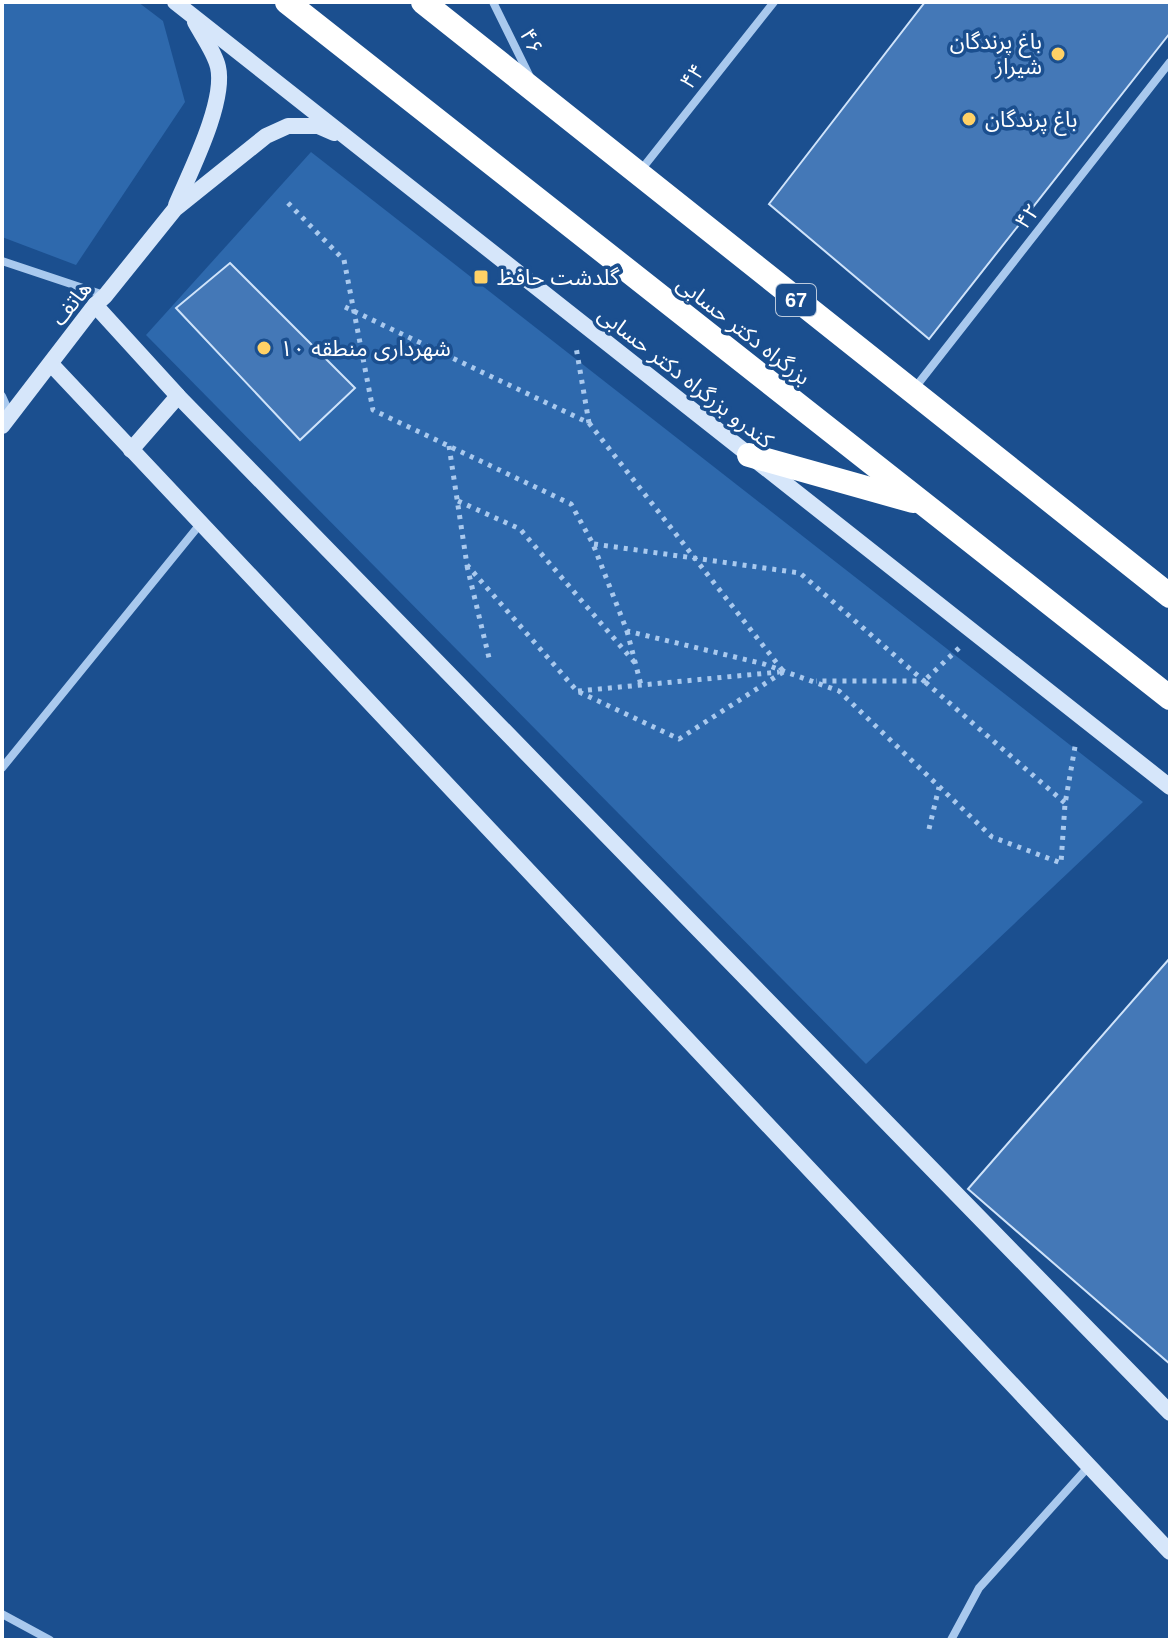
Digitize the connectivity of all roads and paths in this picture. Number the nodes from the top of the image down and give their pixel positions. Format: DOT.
graph roads {
  1 [pos="175,2"];
  2 [pos="287,2"];
  3 [pos="423,2"];
  4 [pos="493,2"];
  5 [pos="774,2"];
  6 [pos="193,16"];
  7 [pos="1170,62"];
  8 [pos="540,96"];
  9 [pos="348,139"];
  10 [pos="638,173"];
  11 [pos="288,203"];
  12 [pos="175,209"];
  13 [pos="2,261"];
  14 [pos="100,300"];
  15 [pos="345,307"];
  16 [pos="354,311"];
  17 [pos="570,313"];
  18 [pos="51,364"];
  19 [pos="912,392"];
  20 [pos="2,396"];
  21 [pos="178,396"];
  22 [pos="6,421"];
  23 [pos="589,423"];
  24 [pos="449,446"];
  25 [pos="131,450"];
  26 [pos="749,455"];
  27 [pos="457,501"];
  28 [pos="923,504"];
  29 [pos="201,523"];
  30 [pos="593,544"];
  31 [pos="696,559"];
  32 [pos="467,565"];
  33 [pos="1170,596"];
  34 [pos="627,631"];
  35 [pos="974,633"];
  36 [pos="490,662"];
  37 [pos="636,664"];
  38 [pos="784,672"];
  39 [pos="809,680"];
  40 [pos="924,681"];
  41 [pos="641,685"];
  42 [pos="577,691"];
  43 [pos="1170,698"];
  44 [pos="1081,717"];
  45 [pos="2,768"];
  46 [pos="939,786"];
  47 [pos="1170,787"];
  48 [pos="1065,804"];
  49 [pos="929,829"];
  50 [pos="1170,1413"];
  51 [pos="1089,1466"];
  52 [pos="1170,1552"];
  53 [pos="2,1614"];
  54 [pos="50,1640"];
  55 [pos="951,1640"];
  1 -- 6 [label="street, کندرو بزرگراه دکتر حسابی"];
  2 -- 28 [label="highway, بزرگراه دکتر حسابی"];
  3 -- 8 [label="highway, 67"];
  4 -- 8 [label="street, ۴۶"];
  5 -- 10 [label="street, ۴۴"];
  6 -- 9 [label="street, کندرو بزرگراه دکتر حسابی"];
  6 -- 12 [label="street"];
  7 -- 19 [label="street, ۴۲"];
  8 -- 10 [label="highway, 67"];
  9 -- 12 [label="street"];
  9 -- 17 [label="street, کندرو بزرگراه دکتر حسابی"];
  10 -- 19 [label="highway, 67"];
  11 -- 16 [label="path"];
  12 -- 14 [label="street, هاتف"];
  13 -- 14 [label="street"];
  14 -- 18 [label="street, هاتف"];
  14 -- 21 [label="street"];
  15 -- 16 [label="path"];
  16 -- 23 [label="path"];
  16 -- 24 [label="path"];
  17 -- 23 [label="path"];
  17 -- 26 [label="street, کندرو بزرگراه دکتر حسابی"];
  18 -- 22 [label="street, هاتف"];
  18 -- 25 [label="street"];
  19 -- 33 [label="highway, 67"];
  20 -- 22 [label="street"];
  21 -- 25 [label="street"];
  21 -- 50 [label="street"];
  23 -- 31 [label="path"];
  24 -- 27 [label="path"];
  24 -- 30 [label="path"];
  25 -- 29 [label="street"];
  26 -- 28 [label="highway"];
  26 -- 35 [label="street, کندرو بزرگراه دکتر حسابی"];
  27 -- 32 [label="path"];
  27 -- 37 [label="path"];
  28 -- 43 [label="highway, بزرگراه دکتر حسابی"];
  29 -- 45 [label="street"];
  29 -- 51 [label="street"];
  30 -- 31 [label="path"];
  30 -- 34 [label="path"];
  31 -- 38 [label="path"];
  31 -- 40 [label="path"];
  32 -- 36 [label="path"];
  32 -- 42 [label="path"];
  34 -- 37 [label="path"];
  34 -- 38 [label="path"];
  35 -- 40 [label="path"];
  35 -- 44 [label="street, کندرو بزرگراه دکتر حسابی"];
  37 -- 41 [label="path"];
  38 -- 39 [label="path"];
  38 -- 41 [label="path"];
  38 -- 42 [label="path"];
  39 -- 40 [label="path"];
  39 -- 46 [label="path"];
  40 -- 48 [label="path"];
  41 -- 42 [label="path"];
  44 -- 47 [label="street, کندرو بزرگراه دکتر حسابی"];
  44 -- 48 [label="path"];
  46 -- 48 [label="path"];
  46 -- 49 [label="path"];
  51 -- 52 [label="street"];
  51 -- 55 [label="street"];
  53 -- 54 [label="street"];
}
